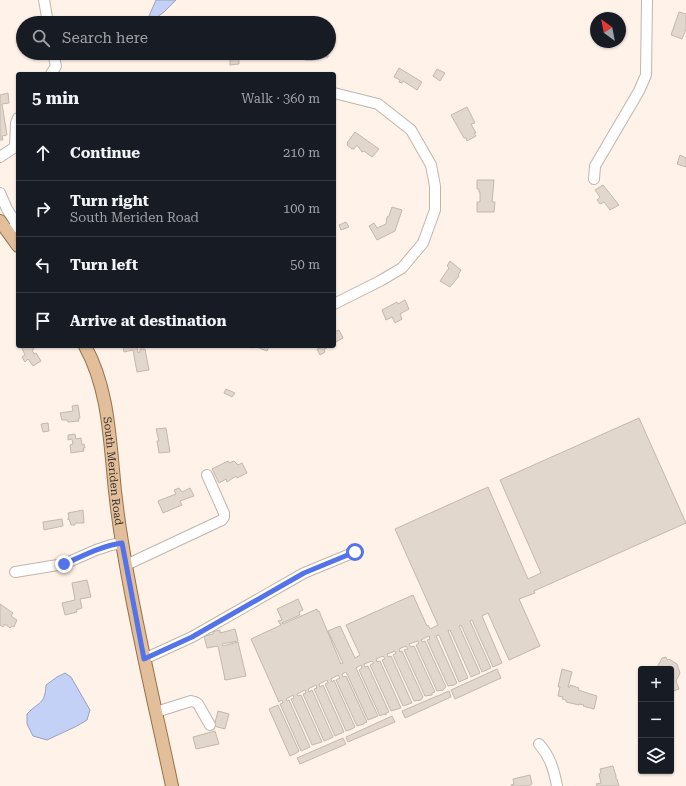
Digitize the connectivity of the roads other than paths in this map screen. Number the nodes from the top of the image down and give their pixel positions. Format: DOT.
graph roads {
  1 [pos="44,0"];
  2 [pos="647,0"];
  3 [pos="47,16"];
  4 [pos="55,60"];
  5 [pos="52,72"];
  6 [pos="336,94"];
  7 [pos="16,123"];
  8 [pos="0,157"];
  9 [pos="594,179"];
  10 [pos="0,193"];
  11 [pos="0,221"];
  12 [pos="16,223"];
  13 [pos="16,226"];
  14 [pos="8,232"];
  15 [pos="16,243"];
  16 [pos="336,303"];
  17 [pos="86,348"];
  18 [pos="207,475"];
  19 [pos="122,543"];
  20 [pos="355,552"];
  21 [pos="126,565"];
  22 [pos="15,572"];
  23 [pos="144,659"];
  24 [pos="156,712"];
  25 [pos="210,725"];
  26 [pos="539,744"];
  27 [pos="172,786"];
  28 [pos="558,786"];
  1 -- 3 [label="street"];
  2 -- 9 [label="street"];
  4 -- 5 [label="street"];
  6 -- 16 [label="street"];
  7 -- 8 [label="street"];
  10 -- 12 [label="street"];
  11 -- 14 [label="main road"];
  13 -- 14 [label="street"];
  14 -- 15 [label="main road"];
  17 -- 19 [label="main road, South Meriden Road"];
  18 -- 21 [label="street"];
  19 -- 21 [label="main road, South Meriden Road"];
  19 -- 22 [label="street"];
  20 -- 23 [label="street"];
  21 -- 23 [label="main road, South Meriden Road"];
  23 -- 24 [label="main road, South Meriden Road"];
  24 -- 25 [label="street"];
  24 -- 27 [label="main road, South Meriden Road"];
  26 -- 28 [label="street"];
}
